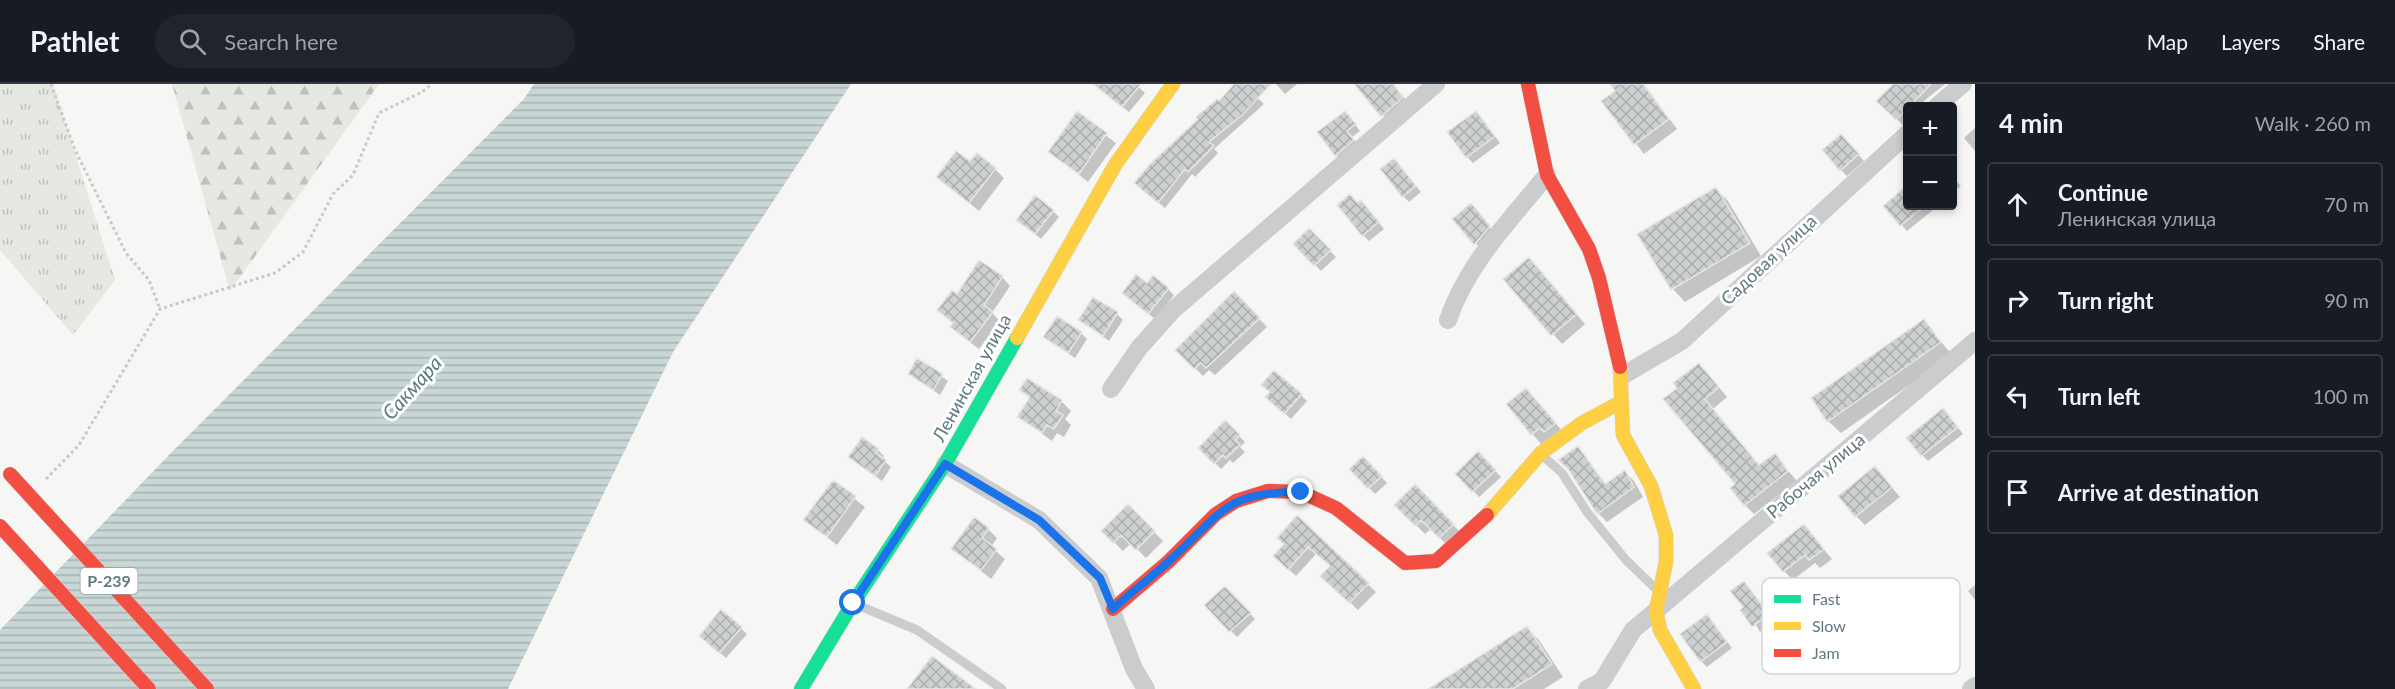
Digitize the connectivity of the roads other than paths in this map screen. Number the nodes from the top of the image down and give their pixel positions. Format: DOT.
graph roads {
  1 [pos="1173,84"];
  2 [pos="1436,84"];
  3 [pos="1528,84"];
  4 [pos="1963,84"];
  5 [pos="1943,102"];
  6 [pos="1903,138"];
  7 [pos="1546,175"];
  8 [pos="1448,320"];
  9 [pos="1975,341"];
  10 [pos="1622,376"];
  11 [pos="1111,389"];
  12 [pos="1621,402"];
  13 [pos="1540,453"];
  14 [pos="0,464"];
  15 [pos="945,464"];
  16 [pos="0,526"];
  17 [pos="1658,602"];
  18 [pos="853,603"];
  19 [pos="1113,609"];
  20 [pos="1975,686"];
  21 [pos="149,689"];
  22 [pos="207,689"];
  23 [pos="801,689"];
  24 [pos="1002,689"];
  25 [pos="1146,689"];
  26 [pos="1587,689"];
  27 [pos="1694,689"];
  28 [pos="1971,689"];
  1 -- 15 [label="main road, Ленинская улица"];
  2 -- 11 [label="street"];
  3 -- 7 [label="main road"];
  4 -- 5 [label="street"];
  6 -- 10 [label="street, Садовая улица"];
  7 -- 8 [label="street"];
  7 -- 10 [label="main road"];
  9 -- 17 [label="street, Рабочая улица"];
  10 -- 12 [label="main road"];
  12 -- 13 [label="main road"];
  12 -- 17 [label="main road"];
  13 -- 17 [label="lane"];
  13 -- 19 [label="main road"];
  14 -- 22 [label="main road, Р-239, bridge"];
  15 -- 18 [label="main road, Ленинская улица"];
  15 -- 19 [label="street"];
  16 -- 21 [label="main road, Р-239"];
  17 -- 26 [label="street, Рабочая улица"];
  17 -- 27 [label="main road"];
  18 -- 23 [label="main road, Ленинская улица"];
  18 -- 24 [label="lane"];
  19 -- 25 [label="street"];
  20 -- 28 [label="street"];
}
